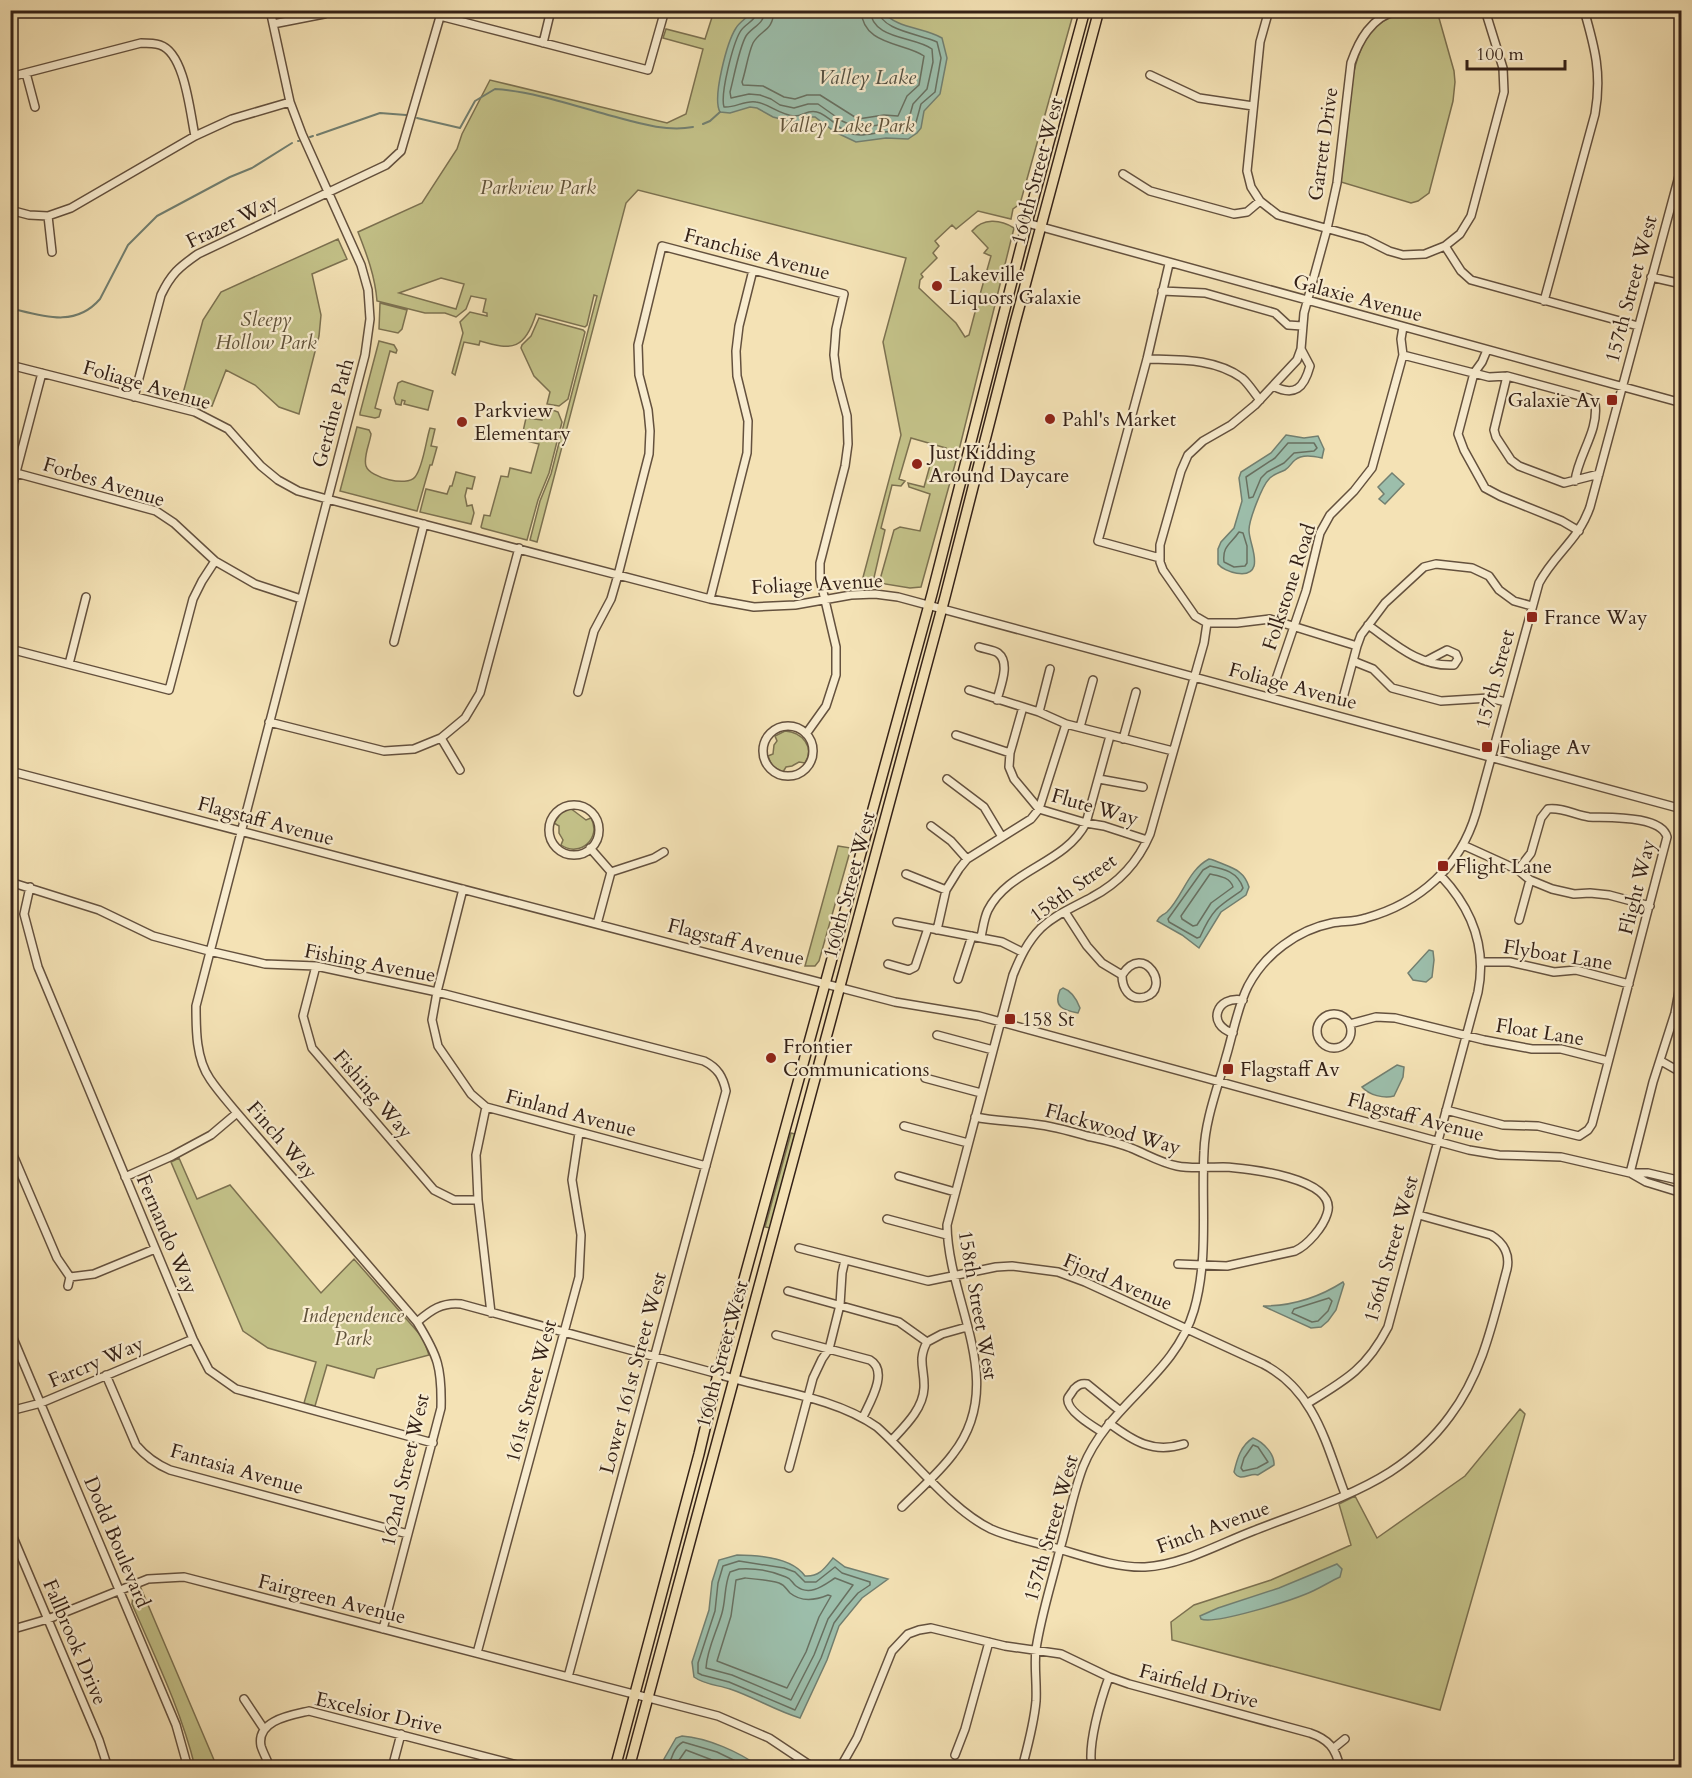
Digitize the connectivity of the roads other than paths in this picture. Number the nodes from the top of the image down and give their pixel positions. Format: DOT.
graph roads {
  1 [pos="270,10"];
  2 [pos="329,10"];
  3 [pos="551,10"];
  4 [pos="665,10"];
  5 [pos="1085,10"];
  6 [pos="1099,10"];
  7 [pos="1269,10"];
  8 [pos="1397,10"];
  9 [pos="1485,10"];
  10 [pos="1584,10"];
  11 [pos="1388,12"];
  12 [pos="441,13"];
  13 [pos="273,24"];
  14 [pos="543,43"];
  15 [pos="26,73"];
  16 [pos="1150,75"];
  17 [pos="10,77"];
  18 [pos="290,102"];
  19 [pos="1253,105"];
  20 [pos="35,107"];
  21 [pos="195,136"];
  22 [pos="1682,165"];
  23 [pos="1123,174"];
  24 [pos="329,192"];
  25 [pos="1260,201"];
  26 [pos="10,210"];
  27 [pos="48,216"];
  28 [pos="1027,224"];
  29 [pos="1040,228"];
  30 [pos="1327,228"];
  31 [pos="1446,246"];
  32 [pos="52,252"];
  33 [pos="1169,264"];
  34 [pos="753,270"];
  35 [pos="1651,277"];
  36 [pos="1682,284"];
  37 [pos="1162,291"];
  38 [pos="1307,301"];
  39 [pos="1544,301"];
  40 [pos="1302,326"];
  41 [pos="1638,326"];
  42 [pos="1403,327"];
  43 [pos="1301,349"];
  44 [pos="1487,350"];
  45 [pos="1403,355"];
  46 [pos="1147,359"];
  47 [pos="10,365"];
  48 [pos="42,373"];
  49 [pos="1474,373"];
  50 [pos="1507,376"];
  51 [pos="1273,386"];
  52 [pos="1622,387"];
  53 [pos="134,397"];
  54 [pos="1260,400"];
  55 [pos="1682,403"];
  56 [pos="16,473"];
  57 [pos="1599,474"];
  58 [pos="1575,481"];
  59 [pos="10,495"];
  60 [pos="327,500"];
  61 [pos="424,524"];
  62 [pos="1579,531"];
  63 [pos="519,549"];
  64 [pos="1160,558"];
  65 [pos="215,561"];
  66 [pos="618,575"];
  67 [pos="86,597"];
  68 [pos="301,599"];
  69 [pos="710,599"];
  70 [pos="824,599"];
  71 [pos="929,604"];
  72 [pos="1532,606"];
  73 [pos="942,608"];
  74 [pos="1207,622"];
  75 [pos="1368,625"];
  76 [pos="1294,627"];
  77 [pos="394,642"];
  78 [pos="1358,646"];
  79 [pos="979,647"];
  80 [pos="10,649"];
  81 [pos="1353,661"];
  82 [pos="1426,661"];
  83 [pos="69,664"];
  84 [pos="1050,669"];
  85 [pos="1193,676"];
  86 [pos="1093,680"];
  87 [pos="969,690"];
  88 [pos="578,692"];
  89 [pos="1136,692"];
  90 [pos="1270,697"];
  91 [pos="1343,698"];
  92 [pos="997,700"];
  93 [pos="1506,702"];
  94 [pos="1023,707"];
  95 [pos="1039,712"];
  96 [pos="269,722"];
  97 [pos="1066,724"];
  98 [pos="1080,727"];
  99 [pos="806,734"];
  100 [pos="956,735"];
  101 [pos="1110,736"];
  102 [pos="441,738"];
  103 [pos="1123,739"];
  104 [pos="1173,751"];
  105 [pos="1010,753"];
  106 [pos="1491,757"];
  107 [pos="460,770"];
  108 [pos="10,771"];
  109 [pos="947,778"];
  110 [pos="1099,779"];
  111 [pos="1143,787"];
  112 [pos="1039,809"];
  113 [pos="1682,809"];
  114 [pos="1086,823"];
  115 [pos="931,826"];
  116 [pos="240,831"];
  117 [pos="1002,837"];
  118 [pos="1147,840"];
  119 [pos="1463,845"];
  120 [pos="590,848"];
  121 [pos="664,852"];
  122 [pos="967,859"];
  123 [pos="1518,870"];
  124 [pos="611,872"];
  125 [pos="906,874"];
  126 [pos="1442,876"];
  127 [pos="1530,880"];
  128 [pos="10,882"];
  129 [pos="30,886"];
  130 [pos="463,889"];
  131 [pos="946,890"];
  132 [pos="1650,906"];
  133 [pos="1065,912"];
  134 [pos="1519,920"];
  135 [pos="897,922"];
  136 [pos="597,924"];
  137 [pos="928,928"];
  138 [pos="937,930"];
  139 [pos="972,936"];
  140 [pos="981,937"];
  141 [pos="209,951"];
  142 [pos="1022,952"];
  143 [pos="1481,962"];
  144 [pos="888,964"];
  145 [pos="316,966"];
  146 [pos="1122,975"];
  147 [pos="1682,975"];
  148 [pos="958,979"];
  149 [pos="826,982"];
  150 [pos="1629,984"];
  151 [pos="840,987"];
  152 [pos="437,992"];
  153 [pos="1243,1000"];
  154 [pos="1000,1022"];
  155 [pos="1350,1024"];
  156 [pos="1233,1034"];
  157 [pos="937,1035"];
  158 [pos="1466,1036"];
  159 [pos="993,1050"];
  160 [pos="1608,1061"];
  161 [pos="1660,1061"];
  162 [pos="1682,1073"];
  163 [pos="723,1076"];
  164 [pos="925,1077"];
  165 [pos="1220,1082"];
  166 [pos="981,1094"];
  167 [pos="486,1107"];
  168 [pos="1446,1110"];
  169 [pos="237,1113"];
  170 [pos="975,1117"];
  171 [pos="904,1126"];
  172 [pos="579,1133"];
  173 [pos="1438,1141"];
  174 [pos="968,1143"];
  175 [pos="10,1148"];
  176 [pos="706,1166"];
  177 [pos="1204,1168"];
  178 [pos="1630,1173"];
  179 [pos="899,1176"];
  180 [pos="125,1177"];
  181 [pos="1682,1181"];
  182 [pos="955,1192"];
  183 [pos="1682,1193"];
  184 [pos="478,1200"];
  185 [pos="1419,1215"];
  186 [pos="887,1219"];
  187 [pos="947,1235"];
  188 [pos="799,1248"];
  189 [pos="155,1249"];
  190 [pos="845,1260"];
  191 [pos="1178,1264"];
  192 [pos="1203,1266"];
  193 [pos="954,1275"];
  194 [pos="70,1277"];
  195 [pos="68,1286"];
  196 [pos="788,1291"];
  197 [pos="840,1305"];
  198 [pos="491,1313"];
  199 [pos="417,1322"];
  200 [pos="967,1328"];
  201 [pos="1186,1329"];
  202 [pos="10,1331"];
  203 [pos="563,1332"];
  204 [pos="776,1335"];
  205 [pos="193,1339"];
  206 [pos="927,1341"];
  207 [pos="829,1349"];
  208 [pos="655,1357"];
  209 [pos="718,1374"];
  210 [pos="106,1376"];
  211 [pos="734,1379"];
  212 [pos="808,1399"];
  213 [pos="40,1403"];
  214 [pos="1308,1403"];
  215 [pos="1119,1410"];
  216 [pos="10,1411"];
  217 [pos="863,1417"];
  218 [pos="1109,1423"];
  219 [pos="1102,1432"];
  220 [pos="892,1440"];
  221 [pos="433,1443"];
  222 [pos="1184,1444"];
  223 [pos="789,1468"];
  224 [pos="930,1479"];
  225 [pos="1346,1494"];
  226 [pos="902,1506"];
  227 [pos="10,1530"];
  228 [pos="408,1534"];
  229 [pos="1060,1549"];
  230 [pos="119,1590"];
  231 [pos="48,1619"];
  232 [pos="382,1629"];
  233 [pos="10,1630"];
  234 [pos="989,1642"];
  235 [pos="1036,1650"];
  236 [pos="477,1653"];
  237 [pos="568,1677"];
  238 [pos="1109,1677"];
  239 [pos="634,1694"];
  240 [pos="648,1698"];
  241 [pos="244,1699"];
  242 [pos="264,1729"];
  243 [pos="401,1734"];
  244 [pos="1345,1739"];
  245 [pos="1334,1748"];
  246 [pos="955,1755"];
  247 [pos="108,1767"];
  248 [pos="188,1767"];
  249 [pos="270,1767"];
  250 [pos="392,1767"];
  251 [pos="529,1767"];
  252 [pos="615,1767"];
  253 [pos="628,1767"];
  254 [pos="814,1767"];
  255 [pos="840,1767"];
  256 [pos="1022,1767"];
  257 [pos="1092,1767"];
  258 [pos="1340,1767"];
  1 -- 13 [label="street, Gerdine Path"];
  2 -- 13 [label="street"];
  3 -- 14 [label="street"];
  4 -- 14 [label="street"];
  5 -- 28 [label="main road, 160th Street West"];
  6 -- 29 [label="main road, 160th Street West"];
  7 -- 19 [label="street"];
  8 -- 11 [label="street, Garrett Drive"];
  9 -- 31 [label="street"];
  10 -- 39 [label="street"];
  11 -- 30 [label="street, Garrett Drive"];
  12 -- 14 [label="street"];
  12 -- 24 [label="street, Frazer Way"];
  13 -- 18 [label="street, Gerdine Path"];
  15 -- 17 [label="street"];
  15 -- 20 [label="street"];
  15 -- 21 [label="street"];
  16 -- 19 [label="street"];
  18 -- 21 [label="street"];
  18 -- 24 [label="street, Gerdine Path"];
  19 -- 25 [label="street"];
  21 -- 27 [label="street"];
  22 -- 35 [label="street, 157th Street West"];
  23 -- 25 [label="street"];
  24 -- 53 [label="street, Frazer Way"];
  24 -- 60 [label="street, Gerdine Path"];
  25 -- 30 [label="street"];
  26 -- 27 [label="street"];
  27 -- 32 [label="street"];
  28 -- 29 [label="street, Galaxie Avenue"];
  28 -- 71 [label="main road, 160th Street West"];
  29 -- 33 [label="street, Galaxie Avenue"];
  29 -- 73 [label="main road, 160th Street West"];
  30 -- 31 [label="street"];
  30 -- 38 [label="street, Garrett Drive"];
  31 -- 39 [label="street"];
  33 -- 37 [label="street"];
  33 -- 38 [label="street, Galaxie Avenue"];
  34 -- 66 [label="street, Franchise Avenue"];
  34 -- 69 [label="street"];
  34 -- 70 [label="street, Franchise Avenue"];
  35 -- 36 [label="street"];
  35 -- 41 [label="street, 157th Street West"];
  37 -- 40 [label="street"];
  37 -- 46 [label="street"];
  38 -- 40 [label="street"];
  38 -- 42 [label="street, Galaxie Avenue"];
  39 -- 41 [label="street"];
  40 -- 43 [label="street"];
  41 -- 52 [label="street, 157th Street West"];
  42 -- 44 [label="street, Galaxie Avenue"];
  42 -- 45 [label="street, Folkstone Road"];
  43 -- 51 [label="street"];
  43 -- 51 [label="street"];
  44 -- 49 [label="street"];
  44 -- 52 [label="street, Galaxie Avenue"];
  45 -- 49 [label="street"];
  45 -- 76 [label="street, Folkstone Road"];
  46 -- 54 [label="street"];
  46 -- 64 [label="street"];
  47 -- 48 [label="street, Foliage Avenue"];
  48 -- 53 [label="street, Foliage Avenue"];
  48 -- 56 [label="street"];
  49 -- 50 [label="street"];
  49 -- 62 [label="street"];
  50 -- 58 [label="street"];
  50 -- 58 [label="street"];
  51 -- 54 [label="street"];
  52 -- 55 [label="street, Galaxie Avenue"];
  52 -- 57 [label="street, 157th Street"];
  53 -- 60 [label="street, Foliage Avenue"];
  54 -- 64 [label="street"];
  56 -- 59 [label="street"];
  56 -- 65 [label="street, Forbes Avenue"];
  57 -- 58 [label="street"];
  57 -- 62 [label="street, 157th Street"];
  60 -- 61 [label="street, Foliage Avenue"];
  60 -- 68 [label="street, Gerdine Path"];
  61 -- 63 [label="street, Foliage Avenue"];
  61 -- 77 [label="street"];
  62 -- 72 [label="street, 157th Street"];
  63 -- 66 [label="street, Foliage Avenue"];
  63 -- 102 [label="street"];
  64 -- 74 [label="street"];
  65 -- 68 [label="street, Forbes Avenue"];
  65 -- 83 [label="street"];
  66 -- 69 [label="street, Foliage Avenue"];
  66 -- 88 [label="street"];
  67 -- 83 [label="street"];
  68 -- 96 [label="street, Gerdine Path"];
  69 -- 70 [label="street, Foliage Avenue"];
  70 -- 71 [label="street, Foliage Avenue"];
  70 -- 99 [label="street"];
  71 -- 73 [label="street, Foliage Avenue"];
  71 -- 149 [label="main road, 160th Street West"];
  72 -- 75 [label="street"];
  72 -- 93 [label="street, 157th Street"];
  73 -- 85 [label="street, Foliage Avenue"];
  73 -- 151 [label="main road, 160th Street West"];
  74 -- 76 [label="street"];
  74 -- 85 [label="street"];
  75 -- 78 [label="street"];
  75 -- 82 [label="street"];
  76 -- 78 [label="street"];
  76 -- 90 [label="street, Folkstone Road"];
  78 -- 81 [label="street"];
  79 -- 92 [label="street"];
  80 -- 83 [label="street"];
  81 -- 91 [label="street"];
  81 -- 93 [label="street"];
  84 -- 95 [label="street"];
  85 -- 90 [label="street, Foliage Avenue"];
  85 -- 104 [label="street, 158th Street"];
  86 -- 98 [label="street"];
  87 -- 92 [label="street"];
  89 -- 103 [label="street"];
  90 -- 106 [label="street, Foliage Avenue"];
  92 -- 94 [label="street"];
  93 -- 106 [label="street, 157th Street"];
  94 -- 95 [label="street"];
  94 -- 105 [label="street, Flute Way"];
  95 -- 97 [label="street"];
  96 -- 102 [label="street"];
  96 -- 116 [label="street, Gerdine Path"];
  97 -- 98 [label="street"];
  97 -- 112 [label="street"];
  98 -- 101 [label="street"];
  99 -- 99 [label="street"];
  100 -- 105 [label="street"];
  101 -- 103 [label="street"];
  101 -- 110 [label="street"];
  102 -- 107 [label="street"];
  103 -- 104 [label="street"];
  104 -- 118 [label="street, 158th Street"];
  105 -- 112 [label="street, Flute Way"];
  106 -- 113 [label="street, Foliage Avenue"];
  106 -- 119 [label="street, 157th Street"];
  108 -- 116 [label="street, Flagstaff Avenue"];
  109 -- 117 [label="street"];
  110 -- 111 [label="street"];
  110 -- 114 [label="street"];
  112 -- 114 [label="street, Flute Way"];
  112 -- 117 [label="street"];
  114 -- 118 [label="street, Flute Way"];
  114 -- 140 [label="street"];
  115 -- 122 [label="street"];
  116 -- 130 [label="street, Flagstaff Avenue"];
  116 -- 141 [label="street, Finch Way"];
  117 -- 122 [label="street"];
  118 -- 133 [label="street, 158th Street"];
  119 -- 123 [label="street"];
  119 -- 126 [label="street, 157th Street"];
  120 -- 120 [label="street"];
  120 -- 124 [label="street"];
  121 -- 124 [label="street"];
  122 -- 131 [label="street"];
  123 -- 127 [label="street"];
  123 -- 132 [label="street, Flight Way"];
  124 -- 136 [label="street"];
  125 -- 131 [label="street"];
  126 -- 143 [label="street"];
  126 -- 153 [label="street, 157th Street"];
  127 -- 132 [label="street"];
  127 -- 134 [label="street"];
  128 -- 129 [label="street, Fishing Avenue"];
  129 -- 141 [label="street, Fishing Avenue"];
  129 -- 180 [label="street, Fernando Way"];
  130 -- 136 [label="street, Flagstaff Avenue"];
  130 -- 152 [label="street, Finland Avenue"];
  131 -- 138 [label="street"];
  132 -- 150 [label="street, Flight Way"];
  133 -- 142 [label="street, 158th Street"];
  133 -- 146 [label="street"];
  135 -- 137 [label="street"];
  136 -- 149 [label="street, Flagstaff Avenue"];
  137 -- 138 [label="street"];
  137 -- 144 [label="street"];
  138 -- 139 [label="street"];
  139 -- 140 [label="street"];
  139 -- 148 [label="street"];
  140 -- 142 [label="street"];
  141 -- 145 [label="street, Fishing Avenue"];
  141 -- 169 [label="street, Finch Way"];
  142 -- 154 [label="street, 158th Street"];
  143 -- 150 [label="street, Flyboat Lane"];
  143 -- 158 [label="street"];
  145 -- 152 [label="street, Fishing Avenue"];
  145 -- 184 [label="street, Fishing Way"];
  146 -- 146 [label="street"];
  147 -- 161 [label="street"];
  149 -- 151 [label="street, Flagstaff Avenue"];
  149 -- 209 [label="main road, 160th Street West"];
  150 -- 160 [label="street, Flight Way"];
  151 -- 154 [label="street, Flagstaff Avenue"];
  151 -- 211 [label="main road, 160th Street West"];
  152 -- 163 [label="street, Fishing Avenue"];
  152 -- 167 [label="street, Finland Avenue"];
  153 -- 156 [label="street, 157th Street"];
  153 -- 156 [label="street"];
  154 -- 159 [label="street, 158th Street West"];
  154 -- 165 [label="street, Flagstaff Avenue"];
  155 -- 155 [label="street"];
  155 -- 158 [label="street, Float Lane"];
  156 -- 165 [label="street, 157th Street"];
  157 -- 159 [label="street"];
  158 -- 160 [label="street, Float Lane"];
  158 -- 168 [label="street"];
  159 -- 166 [label="street, 158th Street West"];
  160 -- 168 [label="street, Flight Way"];
  161 -- 162 [label="street"];
  161 -- 178 [label="street"];
  163 -- 176 [label="street, Lower 161st Street West"];
  164 -- 166 [label="street"];
  165 -- 173 [label="street, Flagstaff Avenue"];
  165 -- 177 [label="street, 157th Street West"];
  166 -- 170 [label="street, 158th Street West"];
  167 -- 172 [label="street, Finland Avenue"];
  167 -- 184 [label="street"];
  168 -- 173 [label="street"];
  169 -- 180 [label="street"];
  169 -- 199 [label="street, Finch Way"];
  170 -- 174 [label="street, 158th Street West"];
  170 -- 177 [label="street, Flackwood Way"];
  171 -- 174 [label="street"];
  172 -- 176 [label="street, Finland Avenue"];
  172 -- 203 [label="street, 161st Street West"];
  173 -- 178 [label="street, Flagstaff Avenue"];
  173 -- 185 [label="street, 156th Street West"];
  174 -- 182 [label="street, 158th Street West"];
  175 -- 194 [label="street"];
  176 -- 208 [label="street, Lower 161st Street West"];
  177 -- 192 [label="street, 157th Street West"];
  177 -- 192 [label="street, Flackwood Way"];
  178 -- 181 [label="street, Flagstaff Avenue"];
  178 -- 183 [label="street, Flagstaff Avenue"];
  179 -- 182 [label="street"];
  180 -- 189 [label="street, Fernando Way"];
  182 -- 187 [label="street, 158th Street West"];
  184 -- 198 [label="street"];
  185 -- 214 [label="street, 156th Street West"];
  185 -- 225 [label="street, Finch Avenue"];
  186 -- 187 [label="street"];
  187 -- 193 [label="street, 158th Street West"];
  188 -- 190 [label="street, Fjord Avenue"];
  189 -- 194 [label="street"];
  189 -- 205 [label="street, Fernando Way"];
  190 -- 193 [label="street, Fjord Avenue"];
  190 -- 197 [label="street"];
  191 -- 192 [label="street"];
  192 -- 201 [label="street, 157th Street West"];
  193 -- 200 [label="street, 158th Street West"];
  193 -- 201 [label="street, Fjord Avenue"];
  194 -- 195 [label="street"];
  196 -- 197 [label="street"];
  197 -- 206 [label="street"];
  197 -- 207 [label="street"];
  198 -- 199 [label="street, Finch Avenue"];
  198 -- 203 [label="street, Finch Avenue"];
  199 -- 221 [label="street, 162nd Street West"];
  200 -- 206 [label="street"];
  200 -- 224 [label="street, 158th Street West"];
  201 -- 214 [label="street, Fjord Avenue"];
  201 -- 215 [label="street, 157th Street West"];
  202 -- 213 [label="street, Dodd Boulevard"];
  203 -- 208 [label="street, Finch Avenue"];
  203 -- 236 [label="street, 161st Street West"];
  204 -- 207 [label="street"];
  205 -- 210 [label="street, Farcry Way"];
  205 -- 221 [label="street, Fernando Way"];
  206 -- 220 [label="street"];
  207 -- 212 [label="street"];
  207 -- 217 [label="street"];
  208 -- 209 [label="street, Finch Avenue"];
  208 -- 237 [label="street, Lower 161st Street West"];
  209 -- 211 [label="street, Finch Avenue"];
  209 -- 239 [label="main road, 160th Street West"];
  210 -- 213 [label="street, Farcry Way"];
  210 -- 228 [label="street, Fantasia Avenue"];
  211 -- 212 [label="street, Finch Avenue"];
  211 -- 240 [label="main road, 160th Street West"];
  212 -- 217 [label="street, Finch Avenue"];
  212 -- 223 [label="street"];
  213 -- 216 [label="street, Farcry Way"];
  213 -- 230 [label="street, Dodd Boulevard"];
  214 -- 225 [label="street, Fjord Avenue"];
  215 -- 218 [label="street, 157th Street West"];
  215 -- 219 [label="street"];
  217 -- 220 [label="street, Finch Avenue"];
  218 -- 219 [label="street, 157th Street West"];
  218 -- 222 [label="street"];
  219 -- 229 [label="street, 157th Street West"];
  220 -- 224 [label="street, Finch Avenue"];
  221 -- 228 [label="street, 162nd Street West"];
  224 -- 226 [label="street, 158th Street West"];
  224 -- 229 [label="street, Finch Avenue"];
  225 -- 229 [label="street, Finch Avenue"];
  227 -- 231 [label="street, Fallbrook Drive"];
  228 -- 232 [label="street, 162nd Street West"];
  229 -- 235 [label="street, 157th Street West"];
  230 -- 231 [label="street, Fairgreen Avenue"];
  230 -- 232 [label="street, Fairgreen Avenue"];
  230 -- 248 [label="street, Dodd Boulevard"];
  231 -- 233 [label="street, Fairgreen Avenue"];
  231 -- 247 [label="street, Fallbrook Drive"];
  232 -- 236 [label="street, Fairgreen Avenue"];
  234 -- 235 [label="street"];
  234 -- 246 [label="street"];
  234 -- 255 [label="street"];
  235 -- 238 [label="street, Fairfield Drive"];
  235 -- 256 [label="street, 157th Street West"];
  236 -- 237 [label="street, Fairgreen Avenue"];
  237 -- 239 [label="street, Fairgreen Avenue"];
  238 -- 245 [label="street, Fairfield Drive"];
  238 -- 257 [label="street"];
  239 -- 240 [label="street, Fairgreen Avenue"];
  239 -- 252 [label="main road, 160th Street West"];
  240 -- 253 [label="main road, 160th Street West"];
  240 -- 254 [label="street, Fairgreen Avenue"];
  241 -- 242 [label="street"];
  242 -- 243 [label="street, Excelsior Drive"];
  242 -- 249 [label="street"];
  243 -- 250 [label="street"];
  243 -- 251 [label="street, Excelsior Drive"];
  244 -- 245 [label="street"];
  245 -- 258 [label="street"];
}
